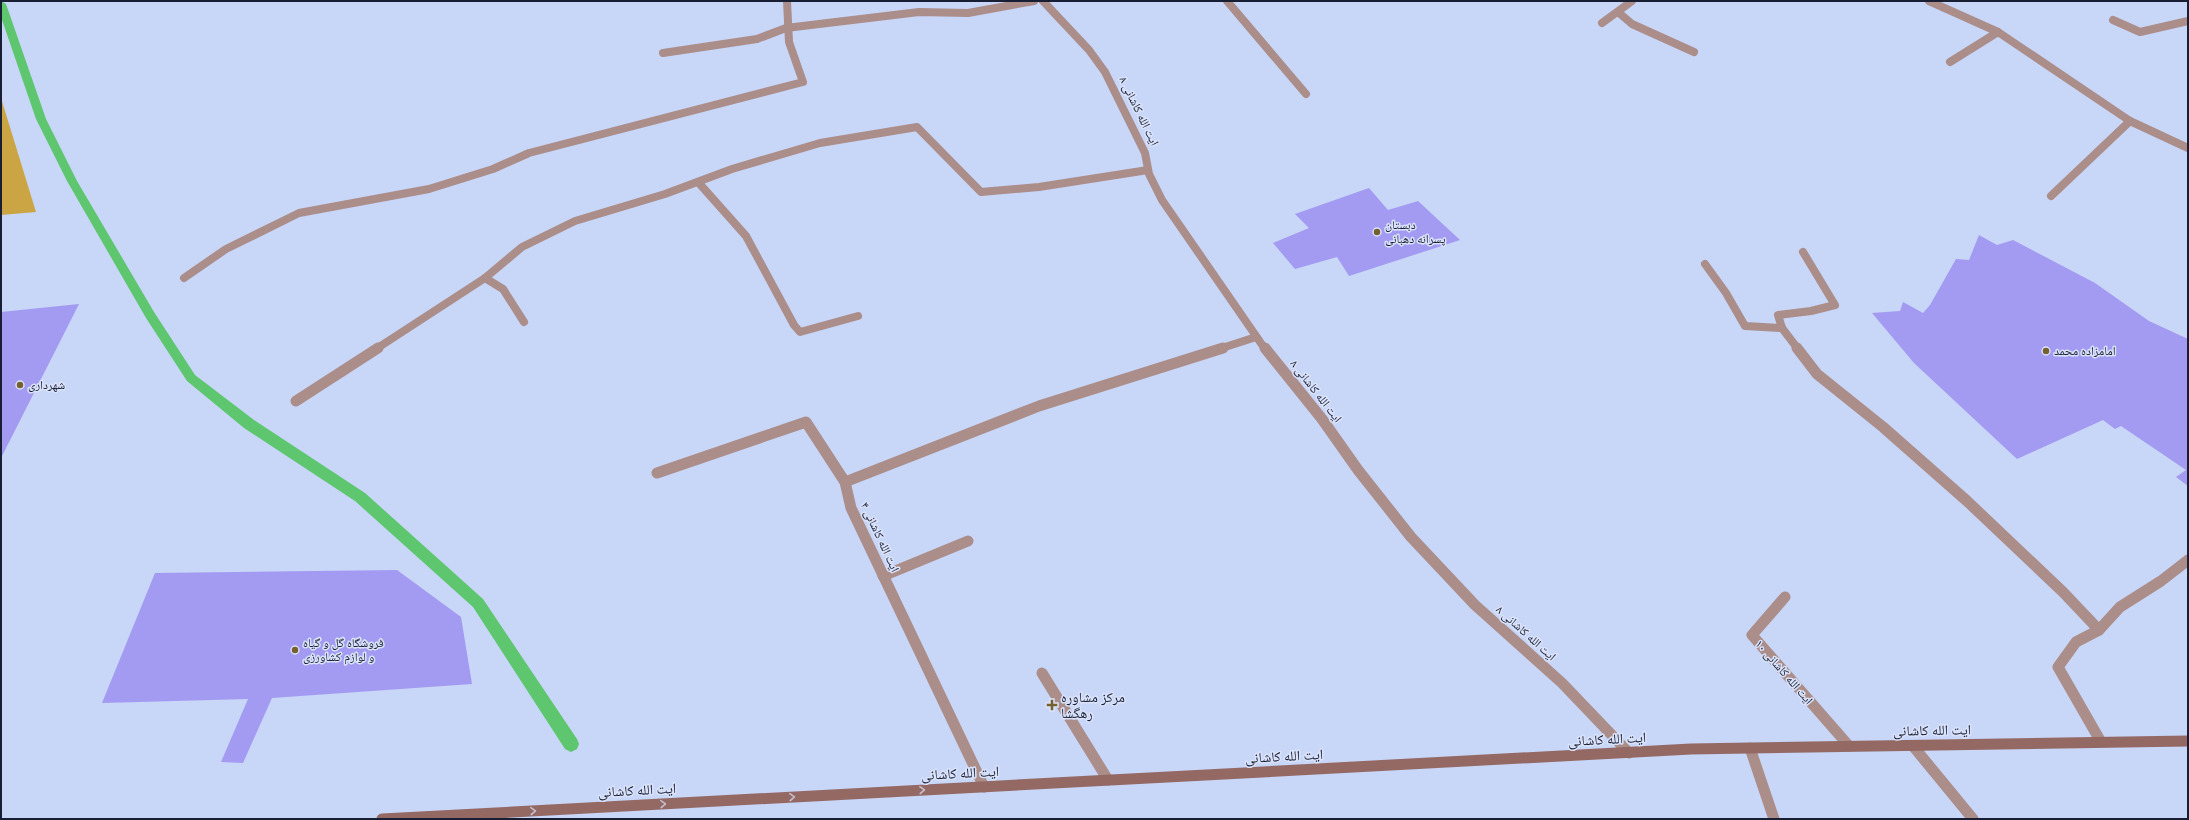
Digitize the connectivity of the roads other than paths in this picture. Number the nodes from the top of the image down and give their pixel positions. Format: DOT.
graph roads {
  1 [pos="787,1"];
  2 [pos="1034,1"];
  3 [pos="1043,1"];
  4 [pos="1227,1"];
  5 [pos="1632,1"];
  6 [pos="1929,1"];
  7 [pos="1618,12"];
  8 [pos="2113,20"];
  9 [pos="1602,22"];
  10 [pos="2188,22"];
  11 [pos="786,28"];
  12 [pos="1998,32"];
  13 [pos="1694,52"];
  14 [pos="663,53"];
  15 [pos="1950,62"];
  16 [pos="1306,94"];
  17 [pos="2130,121"];
  18 [pos="2188,148"];
  19 [pos="1148,170"];
  20 [pos="698,182"];
  21 [pos="2051,196"];
  22 [pos="1803,252"];
  23 [pos="1705,264"];
  24 [pos="184,278"];
  25 [pos="485,278"];
  26 [pos="858,316"];
  27 [pos="524,322"];
  28 [pos="1782,328"];
  29 [pos="1256,336"];
  30 [pos="296,401"];
  31 [pos="657,473"];
  32 [pos="845,482"];
  33 [pos="968,541"];
  34 [pos="2188,560"];
  35 [pos="883,576"];
  36 [pos="1785,597"];
  37 [pos="2099,630"];
  38 [pos="1042,673"];
  39 [pos="2188,741"];
  40 [pos="2101,742"];
  41 [pos="1849,746"];
  42 [pos="1913,746"];
  43 [pos="1750,748"];
  44 [pos="1629,753"];
  45 [pos="1108,780"];
  46 [pos="984,787"];
  47 [pos="382,819"];
  48 [pos="1774,819"];
  49 [pos="1973,819"];
  1 -- 11 [label="street"];
  2 -- 11 [label="street"];
  3 -- 19 [label="street, ایت الله کاشانی ۸"];
  4 -- 16 [label="street"];
  5 -- 7 [label="street"];
  6 -- 12 [label="street"];
  7 -- 9 [label="street"];
  7 -- 13 [label="street"];
  8 -- 10 [label="street"];
  11 -- 14 [label="street"];
  11 -- 24 [label="street"];
  12 -- 15 [label="street"];
  12 -- 17 [label="street"];
  17 -- 18 [label="street"];
  17 -- 21 [label="street"];
  19 -- 20 [label="street"];
  19 -- 29 [label="street, ایت الله کاشانی ۸"];
  20 -- 25 [label="street"];
  20 -- 26 [label="street"];
  22 -- 28 [label="street"];
  23 -- 28 [label="street"];
  25 -- 27 [label="street"];
  25 -- 30 [label="street"];
  28 -- 37 [label="street"];
  29 -- 32 [label="street"];
  29 -- 44 [label="street, ایت الله کاشانی ۸"];
  31 -- 32 [label="street, ایت الله کاشانی ۴"];
  32 -- 35 [label="street, ایت الله کاشانی ۴"];
  33 -- 35 [label="street"];
  34 -- 37 [label="street"];
  35 -- 46 [label="street, ایت الله کاشانی ۴"];
  36 -- 41 [label="street, ایت الله کاشانی ۱۰"];
  37 -- 40 [label="street"];
  38 -- 45 [label="street"];
  39 -- 40 [label="main road, ایت الله کاشانی"];
  40 -- 42 [label="main road, ایت الله کاشانی"];
  41 -- 42 [label="main road, ایت الله کاشانی"];
  41 -- 43 [label="main road, ایت الله کاشانی"];
  42 -- 49 [label="street"];
  43 -- 44 [label="main road, ایت الله کاشانی"];
  43 -- 48 [label="street"];
  44 -- 45 [label="main road, ایت الله کاشانی"];
  45 -- 46 [label="main road, ایت الله کاشانی"];
  47 -- 46 [label="main road, ایت الله کاشانی, one-way"];
}
